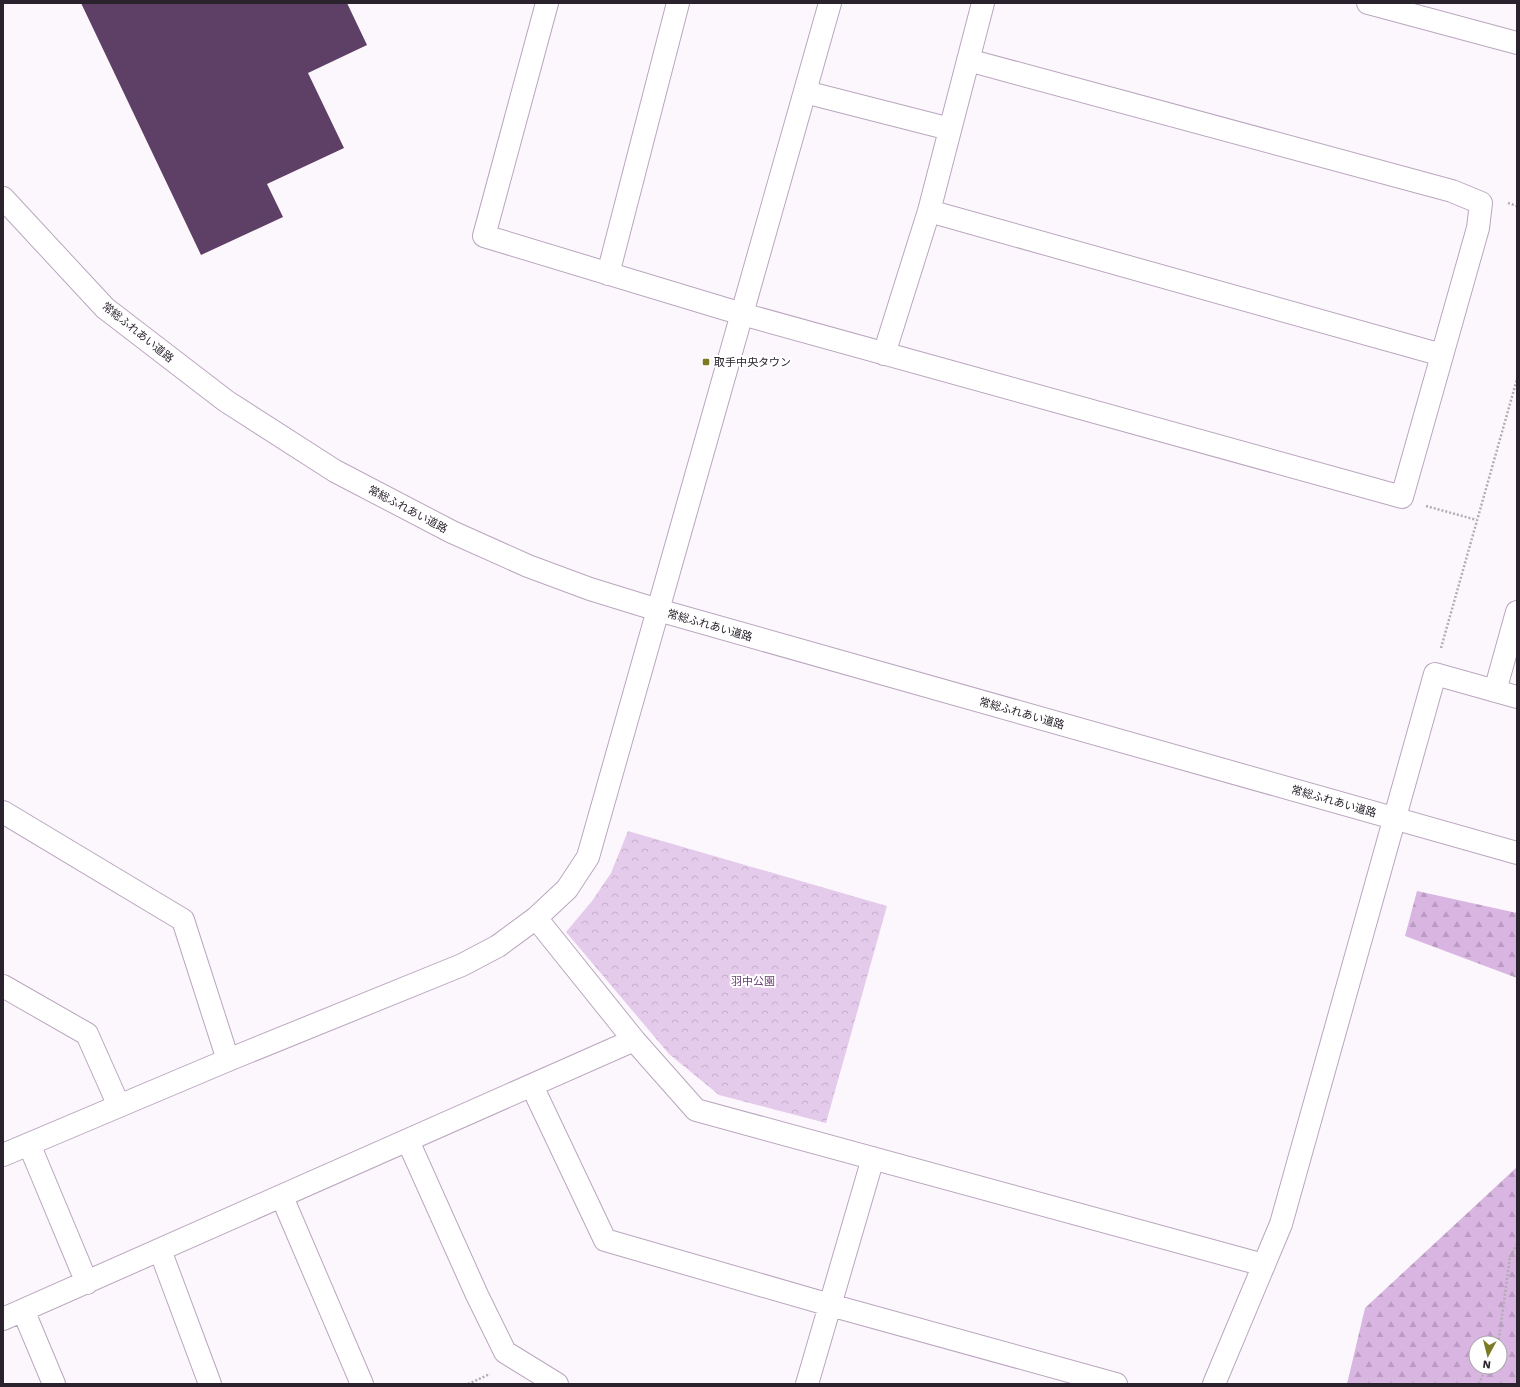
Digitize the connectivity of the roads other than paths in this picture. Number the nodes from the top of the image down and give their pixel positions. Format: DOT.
graph roads {
  1 [pos="547,3"];
  2 [pos="678,3"];
  3 [pos="830,3"];
  4 [pos="983,3"];
  5 [pos="1368,3"];
  6 [pos="1517,43"];
  7 [pos="968,60"];
  8 [pos="806,92"];
  9 [pos="950,129"];
  10 [pos="3,198"];
  11 [pos="929,211"];
  12 [pos="608,274"];
  13 [pos="742,314"];
  14 [pos="884,354"];
  15 [pos="1442,355"];
  16 [pos="658,610"];
  17 [pos="1517,612"];
  18 [pos="1495,691"];
  19 [pos="1517,697"];
  20 [pos="3,812"];
  21 [pos="1395,818"];
  22 [pos="1517,853"];
  23 [pos="536,918"];
  24 [pos="3,986"];
  25 [pos="634,1040"];
  26 [pos="228,1060"];
  27 [pos="532,1086"];
  28 [pos="119,1106"];
  29 [pos="408,1141"];
  30 [pos="29,1144"];
  31 [pos="3,1155"];
  32 [pos="873,1158"];
  33 [pos="282,1197"];
  34 [pos="160,1250"];
  35 [pos="1264,1265"];
  36 [pos="87,1283"];
  37 [pos="830,1305"];
  38 [pos="24,1310"];
  39 [pos="3,1319"];
  40 [pos="54,1384"];
  41 [pos="210,1384"];
  42 [pos="362,1384"];
  43 [pos="557,1384"];
  44 [pos="807,1384"];
  45 [pos="1116,1384"];
  46 [pos="1214,1384"];
  1 -- 12 [label="street"];
  2 -- 12 [label="street"];
  3 -- 8 [label="street"];
  4 -- 7 [label="street"];
  5 -- 6 [label="street"];
  7 -- 9 [label="street"];
  7 -- 15 [label="street"];
  8 -- 9 [label="street"];
  8 -- 13 [label="street"];
  9 -- 11 [label="street"];
  10 -- 16 [label="street, 常総ふれあい道路"];
  11 -- 14 [label="street"];
  11 -- 15 [label="street"];
  12 -- 13 [label="street"];
  13 -- 14 [label="street"];
  13 -- 16 [label="street"];
  14 -- 15 [label="street"];
  16 -- 21 [label="street, 常総ふれあい道路"];
  16 -- 23 [label="street"];
  17 -- 18 [label="street"];
  18 -- 19 [label="street"];
  18 -- 21 [label="street"];
  20 -- 26 [label="street"];
  21 -- 22 [label="street, 常総ふれあい道路"];
  21 -- 35 [label="street"];
  23 -- 25 [label="street"];
  23 -- 26 [label="street"];
  24 -- 28 [label="street"];
  25 -- 27 [label="street"];
  25 -- 32 [label="street"];
  26 -- 28 [label="street"];
  27 -- 29 [label="street"];
  27 -- 37 [label="street"];
  28 -- 30 [label="street"];
  29 -- 33 [label="street"];
  29 -- 43 [label="street"];
  30 -- 31 [label="street"];
  30 -- 36 [label="street"];
  32 -- 35 [label="street"];
  32 -- 37 [label="street"];
  33 -- 34 [label="street"];
  33 -- 42 [label="street"];
  34 -- 36 [label="street"];
  34 -- 41 [label="street"];
  35 -- 46 [label="street"];
  36 -- 38 [label="street"];
  37 -- 44 [label="street"];
  37 -- 45 [label="street"];
  38 -- 39 [label="street"];
  38 -- 40 [label="street"];
}
